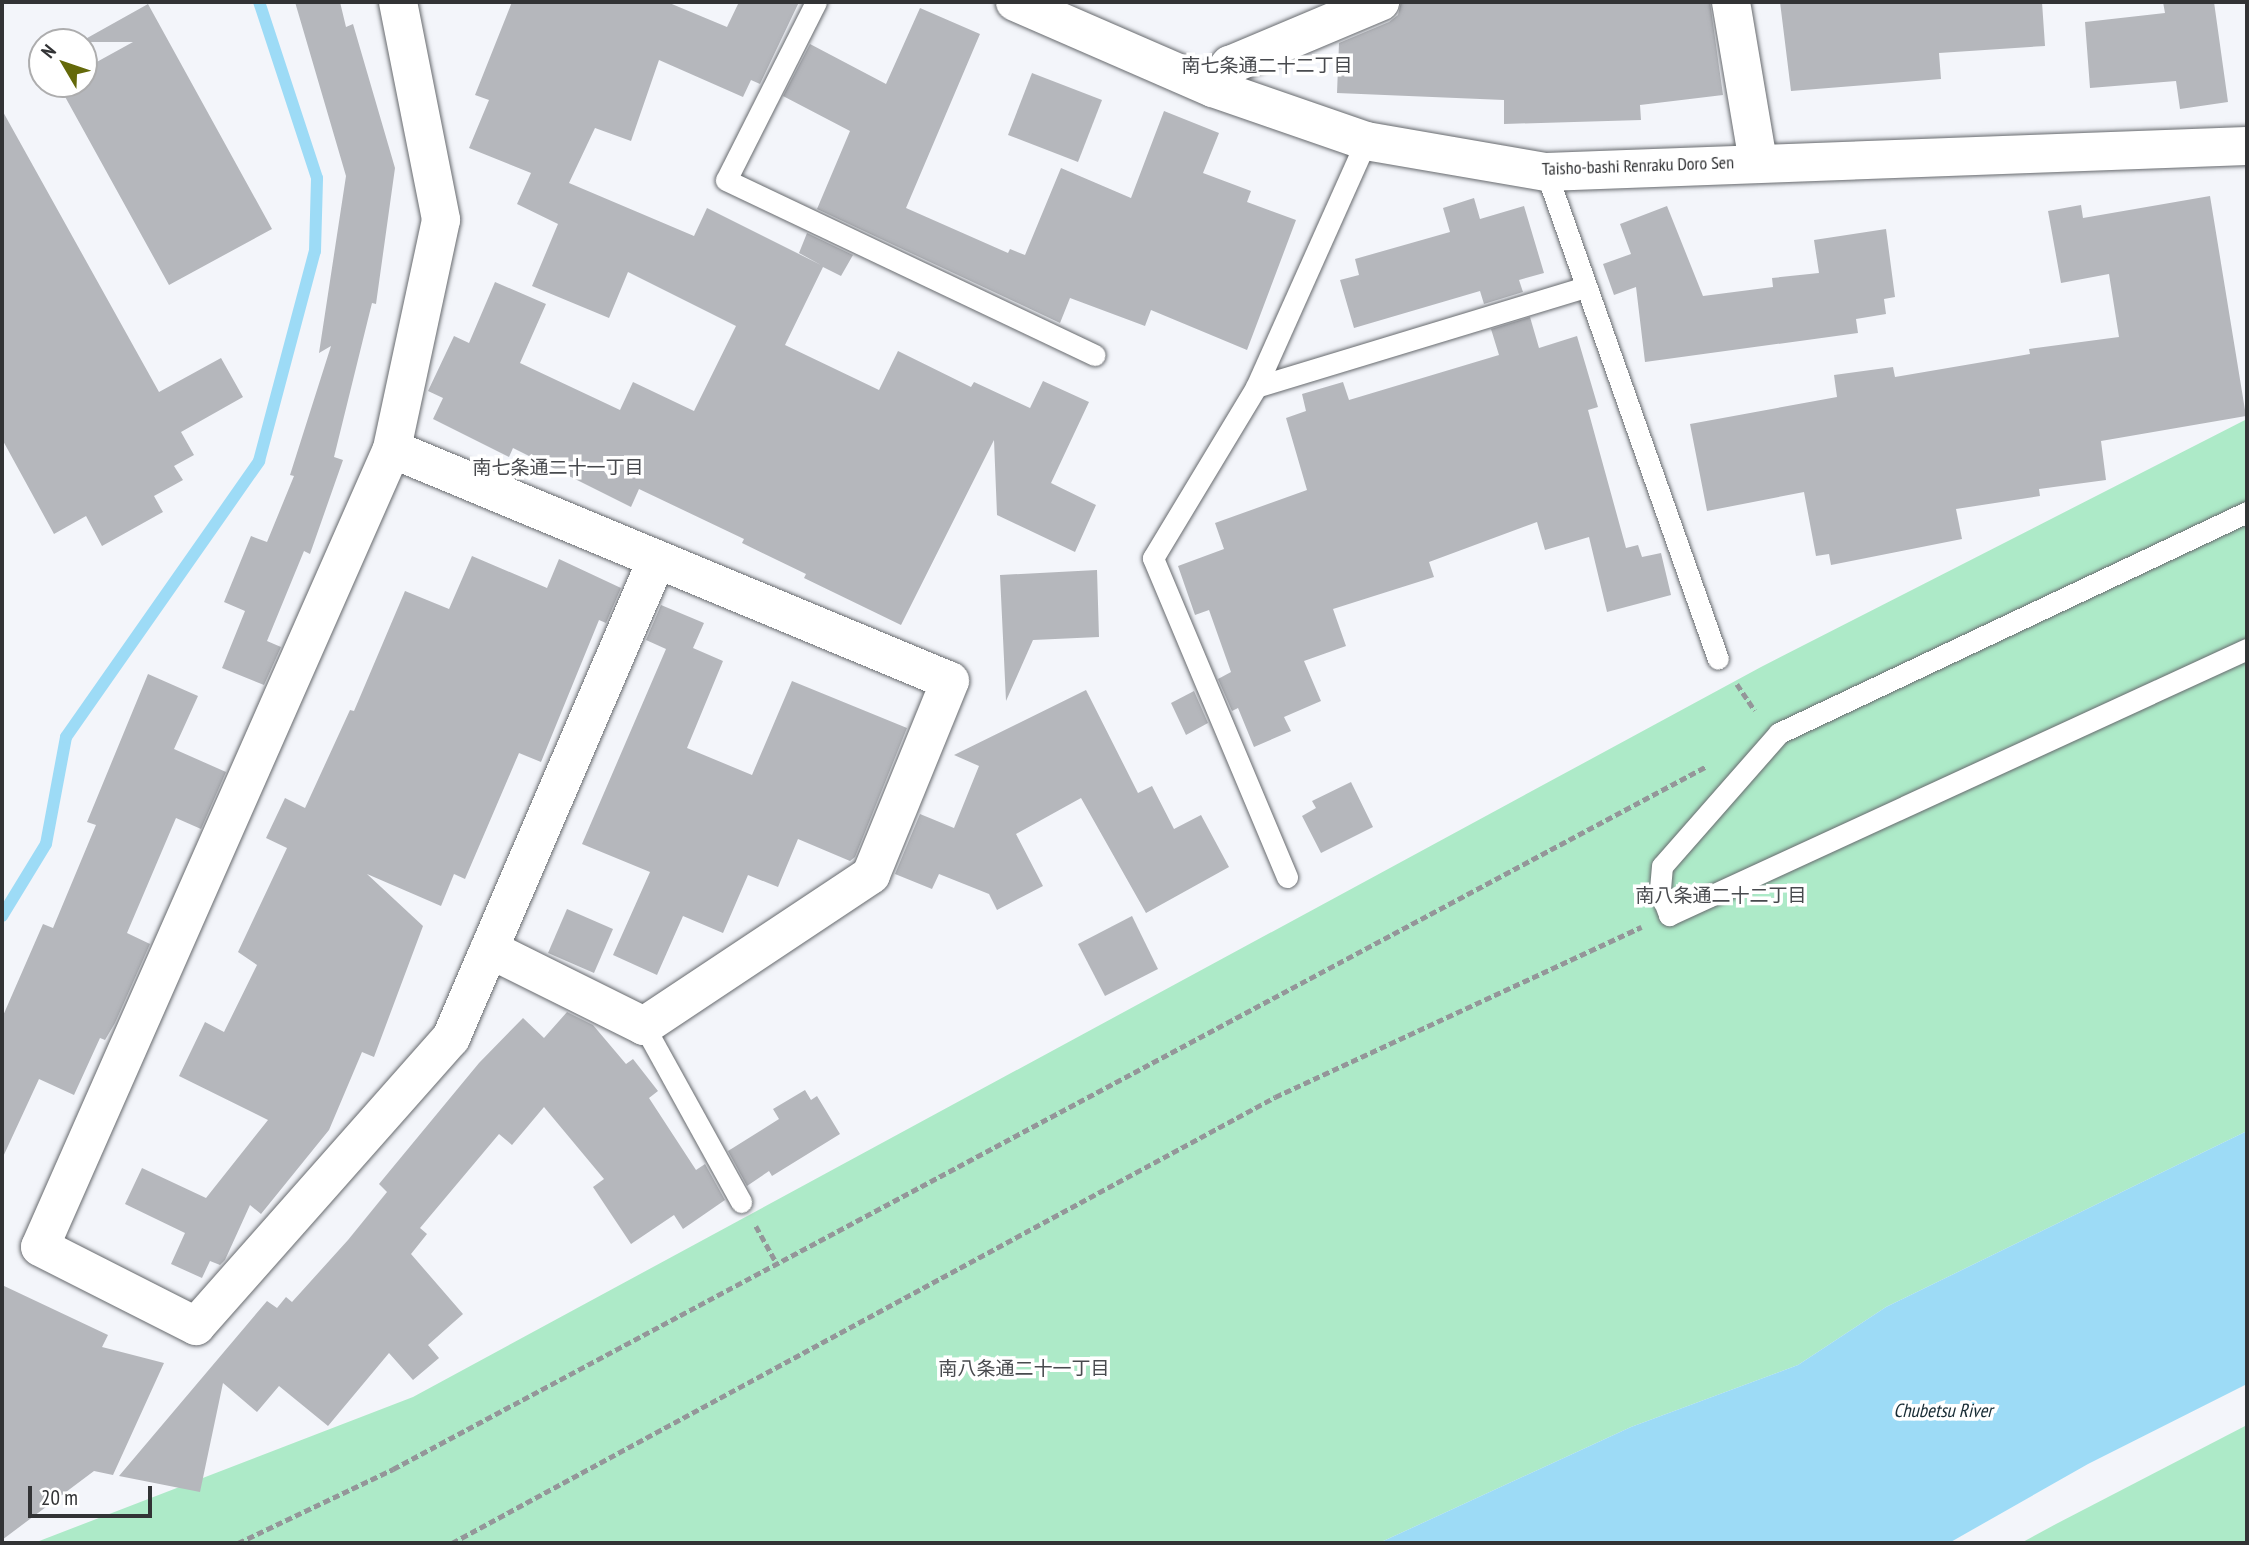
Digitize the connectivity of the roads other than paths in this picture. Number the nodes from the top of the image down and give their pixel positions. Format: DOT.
graph roads {
  1 [pos="398,2"];
  2 [pos="816,2"];
  3 [pos="1015,2"];
  4 [pos="1380,2"];
  5 [pos="1731,2"];
  6 [pos="1213,88"];
  7 [pos="1366,141"];
  8 [pos="2247,145"];
  9 [pos="1758,162"];
  10 [pos="1546,172"];
  11 [pos="1585,287"];
  12 [pos="1095,355"];
  13 [pos="1256,387"];
  14 [pos="392,449"];
  15 [pos="2247,512"];
  16 [pos="657,559"];
  17 [pos="2247,649"];
  18 [pos="1718,659"];
  19 [pos="1287,877"];
  20 [pos="489,949"];
  21 [pos="644,1026"];
  22 [pos="741,1202"];
  1 -- 14 [label="street"];
  2 -- 12 [label="lane"];
  3 -- 6 [label="street, Taisho-bashi Renraku Doro Sen"];
  4 -- 6 [label="street"];
  5 -- 9 [label="street"];
  6 -- 7 [label="street, Taisho-bashi Renraku Doro Sen"];
  7 -- 10 [label="street, Taisho-bashi Renraku Doro Sen"];
  7 -- 13 [label="lane"];
  8 -- 9 [label="street, Taisho-bashi Renraku Doro Sen"];
  9 -- 10 [label="street, Taisho-bashi Renraku Doro Sen"];
  10 -- 11 [label="lane"];
  11 -- 13 [label="lane"];
  11 -- 18 [label="lane"];
  13 -- 19 [label="lane"];
  14 -- 16 [label="street"];
  14 -- 20 [label="street"];
  15 -- 17 [label="lane"];
  16 -- 20 [label="street"];
  16 -- 21 [label="street"];
  20 -- 21 [label="street"];
  21 -- 22 [label="lane"];
}
